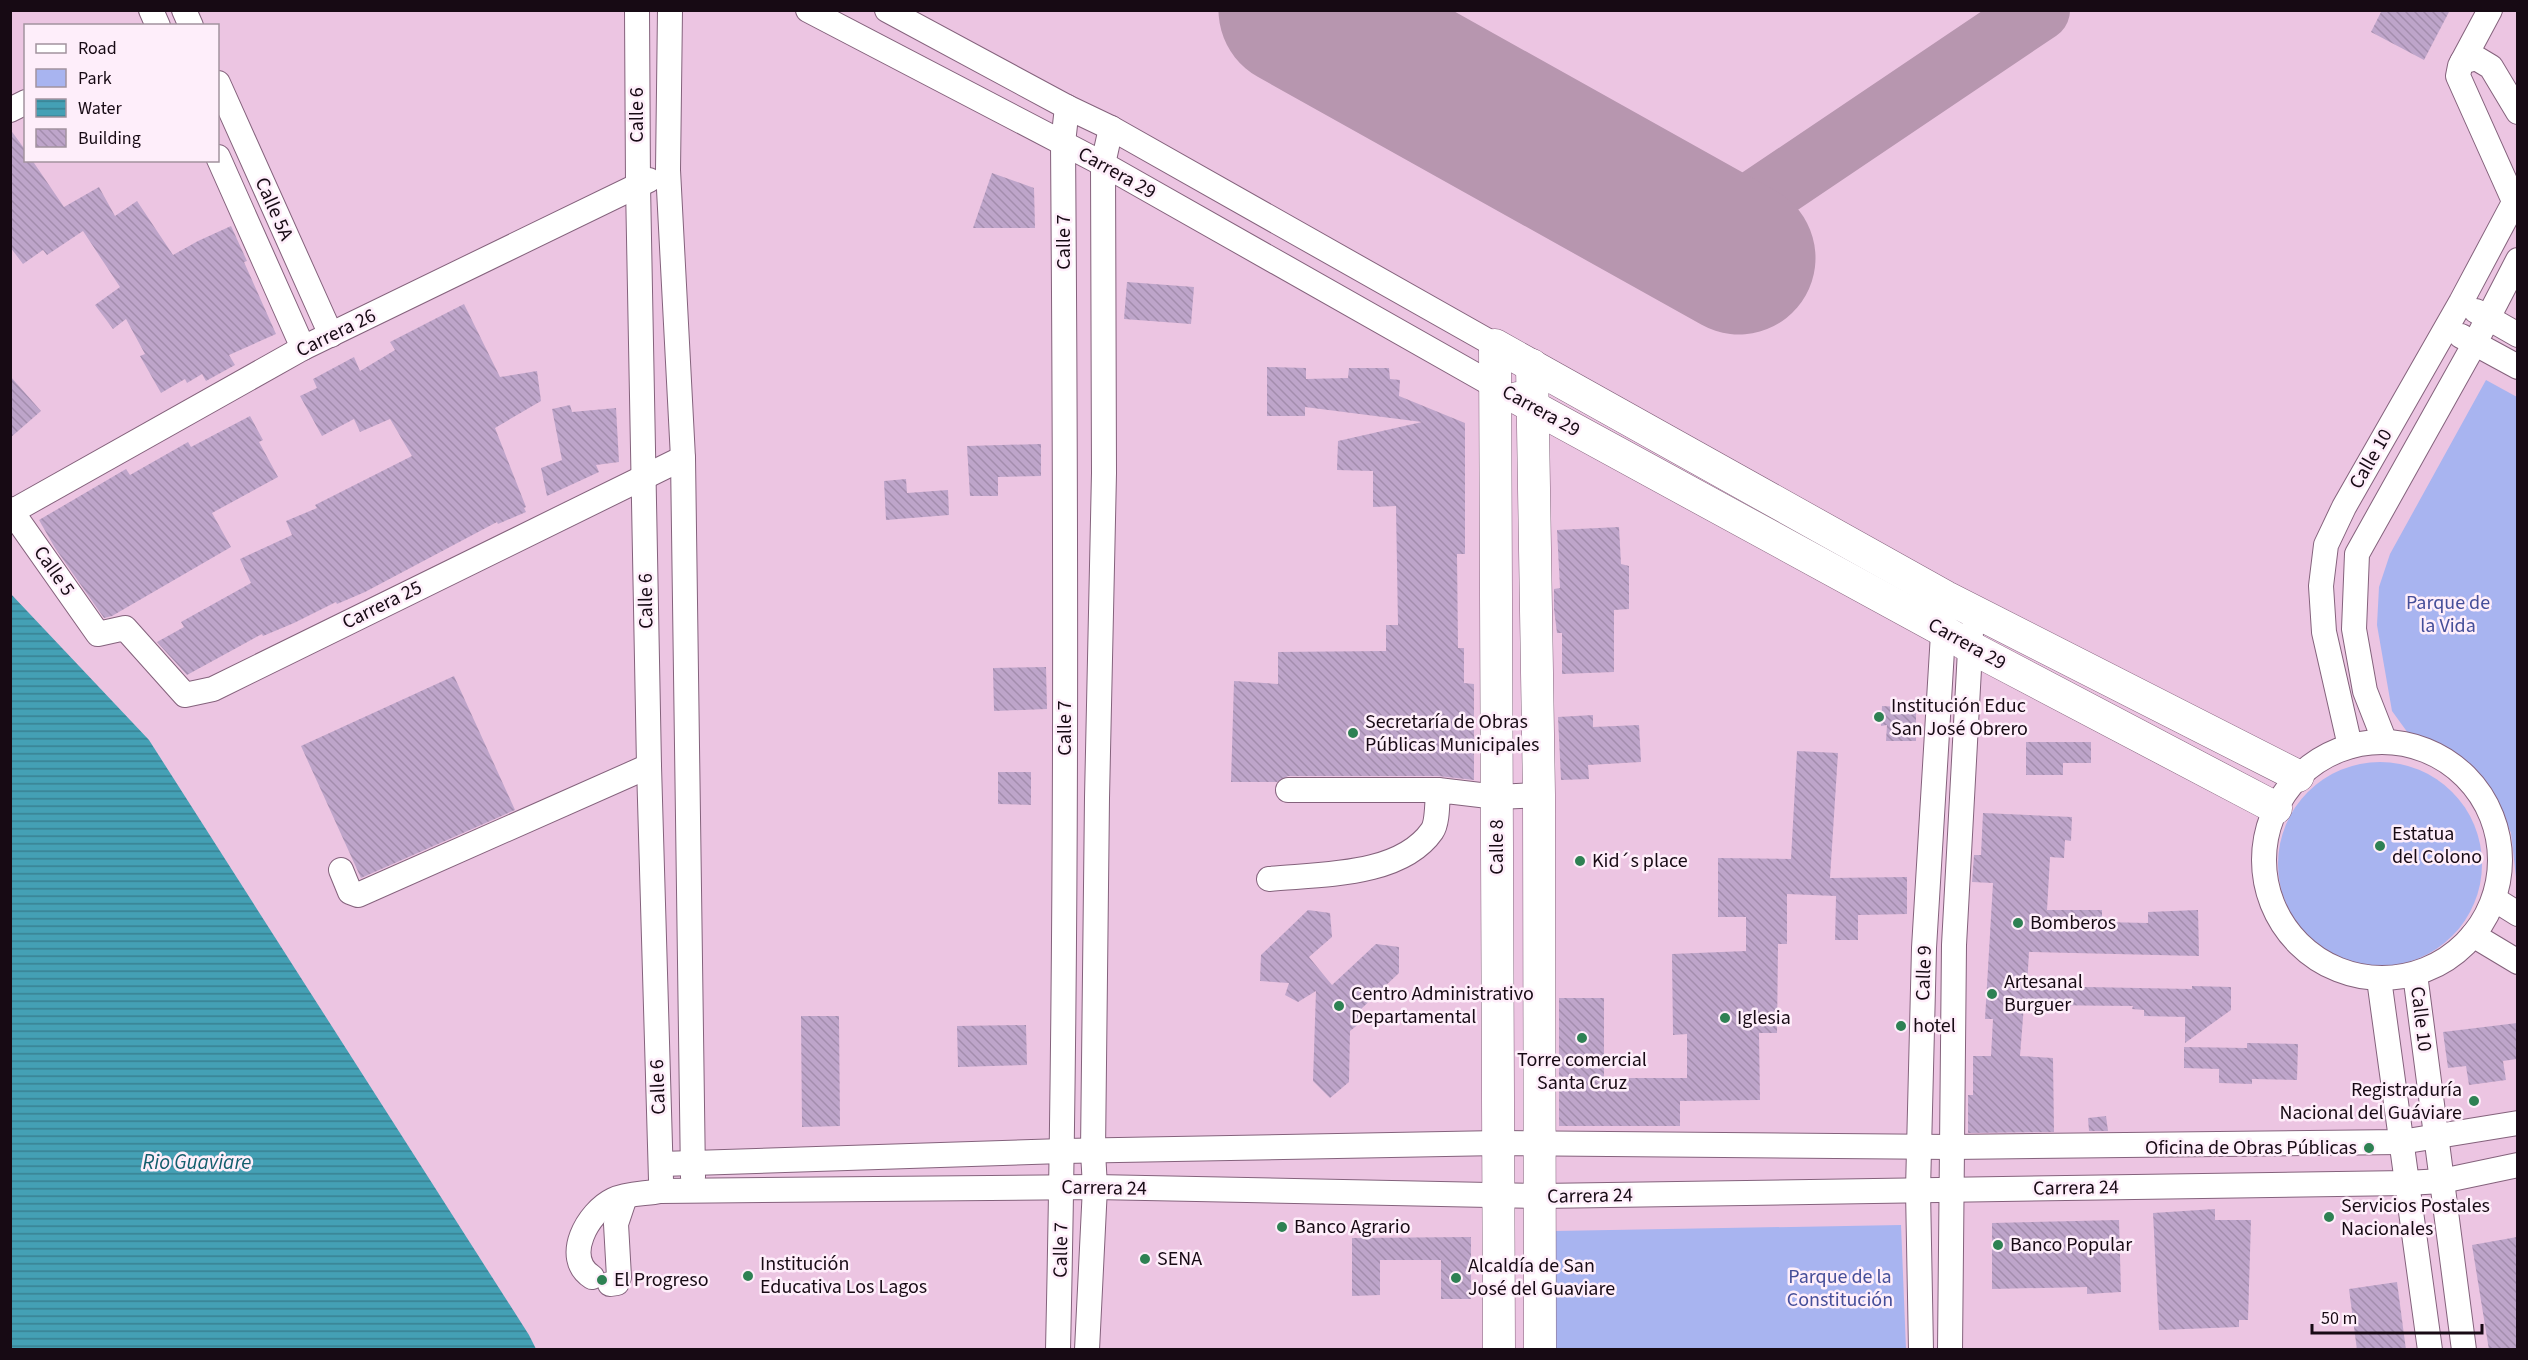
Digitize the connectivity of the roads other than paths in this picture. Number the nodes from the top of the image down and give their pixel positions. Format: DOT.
graph roads {
  1 [pos="151,10"];
  2 [pos="637,10"];
  3 [pos="670,10"];
  4 [pos="808,10"];
  5 [pos="887,10"];
  6 [pos="2490,10"];
  7 [pos="157,24"];
  8 [pos="2462,62"];
  9 [pos="219,85"];
  10 [pos="24,103"];
  11 [pos="1067,107"];
  12 [pos="10,110"];
  13 [pos="2517,112"];
  14 [pos="1112,128"];
  15 [pos="1063,143"];
  16 [pos="219,159"];
  17 [pos="1103,164"];
  18 [pos="668,170"];
  19 [pos="638,185"];
  20 [pos="2516,202"];
  21 [pos="2517,260"];
  22 [pos="2461,302"];
  23 [pos="2488,318"];
  24 [pos="2446,327"];
  25 [pos="331,335"];
  26 [pos="2517,335"];
  27 [pos="2475,343"];
  28 [pos="1495,345"];
  29 [pos="303,348"];
  30 [pos="1532,365"];
  31 [pos="2517,367"];
  32 [pos="1495,386"];
  33 [pos="1532,406"];
  34 [pos="683,458"];
  35 [pos="1065,469"];
  36 [pos="1104,472"];
  37 [pos="643,479"];
  38 [pos="12,510"];
  39 [pos="2326,545"];
  40 [pos="2357,554"];
  41 [pos="1960,603"];
  42 [pos="1942,630"];
  43 [pos="98,634"];
  44 [pos="1970,647"];
  45 [pos="2385,742"];
  46 [pos="2349,746"];
  47 [pos="649,766"];
  48 [pos="2298,776"];
  49 [pos="1288,790"];
  50 [pos="1438,790"];
  51 [pos="1539,795"];
  52 [pos="1065,797"];
  53 [pos="1497,797"];
  54 [pos="1097,798"];
  55 [pos="2276,808"];
  56 [pos="341,870"];
  57 [pos="1269,879"];
  58 [pos="2494,899"];
  59 [pos="2517,914"];
  60 [pos="2474,935"];
  61 [pos="1954,945"];
  62 [pos="1924,948"];
  63 [pos="2517,962"];
  64 [pos="2415,974"];
  65 [pos="2379,979"];
  66 [pos="2517,1123"];
  67 [pos="2436,1138"];
  68 [pos="2401,1142"];
  69 [pos="1498,1143"];
  70 [pos="1539,1144"];
  71 [pos="1920,1147"];
  72 [pos="1952,1147"];
  73 [pos="1063,1151"];
  74 [pos="1093,1152"];
  75 [pos="691,1162"];
  76 [pos="661,1164"];
  77 [pos="2517,1165"];
  78 [pos="2442,1181"];
  79 [pos="2407,1183"];
  80 [pos="1062,1187"];
  81 [pos="1095,1187"];
  82 [pos="1918,1190"];
  83 [pos="1953,1190"];
  84 [pos="660,1191"];
  85 [pos="694,1191"];
  86 [pos="1499,1195"];
  87 [pos="1540,1196"];
  88 [pos="625,1197"];
  89 [pos="1059,1350"];
  90 [pos="1087,1350"];
  91 [pos="1499,1350"];
  92 [pos="1540,1350"];
  93 [pos="1921,1350"];
  94 [pos="1950,1350"];
  95 [pos="2430,1350"];
  96 [pos="2464,1350"];
  1 -- 7 [label="street"];
  2 -- 19 [label="street, Calle 6"];
  3 -- 18 [label="street, Calle 6"];
  4 -- 15 [label="street, Carrera 29"];
  5 -- 11 [label="street, Carrera 29"];
  6 -- 8 [label="street"];
  8 -- 13 [label="street"];
  8 -- 20 [label="street"];
  9 -- 25 [label="street, Calle 5A"];
  10 -- 12 [label="street"];
  11 -- 14 [label="street, Carrera 29"];
  11 -- 15 [label="street, Calle 7"];
  14 -- 17 [label="street, Calle 7"];
  14 -- 28 [label="street, Carrera 29"];
  15 -- 17 [label="street, Carrera 29"];
  15 -- 35 [label="street, Calle 7"];
  16 -- 29 [label="street, Calle 5A"];
  17 -- 32 [label="street, Carrera 29"];
  17 -- 36 [label="street, Calle 7"];
  18 -- 19 [label="street, Carrera 26"];
  18 -- 34 [label="street, Calle 6"];
  19 -- 25 [label="street, Carrera 26"];
  19 -- 37 [label="street, Calle 6"];
  20 -- 22 [label="street, Calle 10"];
  21 -- 23 [label="street, Calle 10"];
  22 -- 23 [label="street"];
  22 -- 24 [label="street, Calle 10"];
  23 -- 26 [label="street"];
  23 -- 27 [label="street, Calle 10"];
  24 -- 27 [label="street"];
  24 -- 39 [label="street, Calle 10"];
  25 -- 29 [label="street, Carrera 26"];
  27 -- 31 [label="street"];
  27 -- 40 [label="street, Calle 10"];
  28 -- 30 [label="main road, Carrera 29"];
  28 -- 32 [label="main road, Calle 8"];
  29 -- 38 [label="street, Carrera 26"];
  30 -- 33 [label="main road"];
  30 -- 41 [label="main road, Carrera 29"];
  32 -- 33 [label="main road, Carrera 29"];
  32 -- 53 [label="main road, Calle 8"];
  33 -- 42 [label="main road, Carrera 29"];
  33 -- 51 [label="main road"];
  34 -- 37 [label="street, Carrera 25"];
  34 -- 75 [label="street, Calle 6"];
  35 -- 36 [label="street"];
  35 -- 52 [label="street, Calle 7"];
  36 -- 54 [label="street, Calle 7"];
  37 -- 43 [label="street, Carrera 25"];
  37 -- 47 [label="street, Calle 6"];
  38 -- 43 [label="street, Calle 5"];
  39 -- 40 [label="street"];
  39 -- 46 [label="street, Calle 10"];
  40 -- 45 [label="street, Calle 10"];
  41 -- 42 [label="street, Calle 9"];
  41 -- 44 [label="street, Calle 9"];
  41 -- 48 [label="main road, Carrera 29"];
  42 -- 44 [label="main road, Carrera 29"];
  42 -- 62 [label="street, Calle 9"];
  44 -- 55 [label="main road, Carrera 29"];
  44 -- 61 [label="street, Calle 9"];
  45 -- 46 [label="street"];
  45 -- 58 [label="street"];
  46 -- 48 [label="street"];
  47 -- 56 [label="street"];
  47 -- 76 [label="street, Calle 6"];
  48 -- 55 [label="street"];
  49 -- 50 [label="street"];
  50 -- 53 [label="street"];
  50 -- 57 [label="street"];
  51 -- 53 [label="street"];
  51 -- 70 [label="main road"];
  52 -- 54 [label="street"];
  52 -- 73 [label="street, Calle 7"];
  53 -- 69 [label="main road, Calle 8"];
  54 -- 74 [label="street, Calle 7"];
  55 -- 65 [label="street"];
  58 -- 59 [label="street"];
  58 -- 60 [label="street"];
  60 -- 63 [label="street"];
  60 -- 64 [label="street"];
  61 -- 62 [label="street"];
  61 -- 72 [label="street, Calle 9"];
  62 -- 71 [label="street, Calle 9"];
  64 -- 65 [label="street"];
  64 -- 67 [label="street, Calle 10"];
  65 -- 68 [label="street, Calle 10"];
  66 -- 67 [label="street, Carrera 24"];
  67 -- 68 [label="street, Carrera 24"];
  67 -- 78 [label="street, Calle 10"];
  68 -- 72 [label="street, Carrera 24"];
  68 -- 79 [label="street, Calle 10"];
  69 -- 70 [label="street, Carrera 24"];
  69 -- 74 [label="street, Carrera 24"];
  69 -- 86 [label="main road, Calle 8"];
  70 -- 71 [label="street, Carrera 24"];
  70 -- 87 [label="main road"];
  71 -- 72 [label="street, Carrera 24"];
  71 -- 82 [label="street, Calle 9"];
  72 -- 83 [label="street, Calle 9"];
  73 -- 74 [label="street, Carrera 24"];
  73 -- 75 [label="street, Carrera 24"];
  73 -- 80 [label="street, Calle 7"];
  74 -- 81 [label="street, Calle 7"];
  75 -- 76 [label="street, Carrera 24"];
  75 -- 85 [label="street, Calle 6"];
  76 -- 84 [label="street, Calle 6"];
  77 -- 78 [label="street, Carrera 24"];
  78 -- 79 [label="street, Carrera 24"];
  78 -- 96 [label="street, Calle 10"];
  79 -- 83 [label="street, Carrera 24"];
  79 -- 95 [label="street, Calle 10"];
  80 -- 81 [label="street, Carrera 24"];
  80 -- 85 [label="street, Carrera 24"];
  80 -- 89 [label="street, Calle 7"];
  81 -- 86 [label="street, Carrera 24"];
  81 -- 90 [label="street, Calle 7"];
  82 -- 83 [label="street, Carrera 24"];
  82 -- 87 [label="street, Carrera 24"];
  82 -- 93 [label="street, Calle 9"];
  83 -- 94 [label="street, Calle 9"];
  84 -- 85 [label="street, Carrera 24"];
  84 -- 88 [label="street, Carrera 24"];
  86 -- 87 [label="street, Carrera 24"];
  86 -- 91 [label="main road, Calle 8"];
  87 -- 92 [label="main road"];
  88 -- 88 [label="street"];
}
